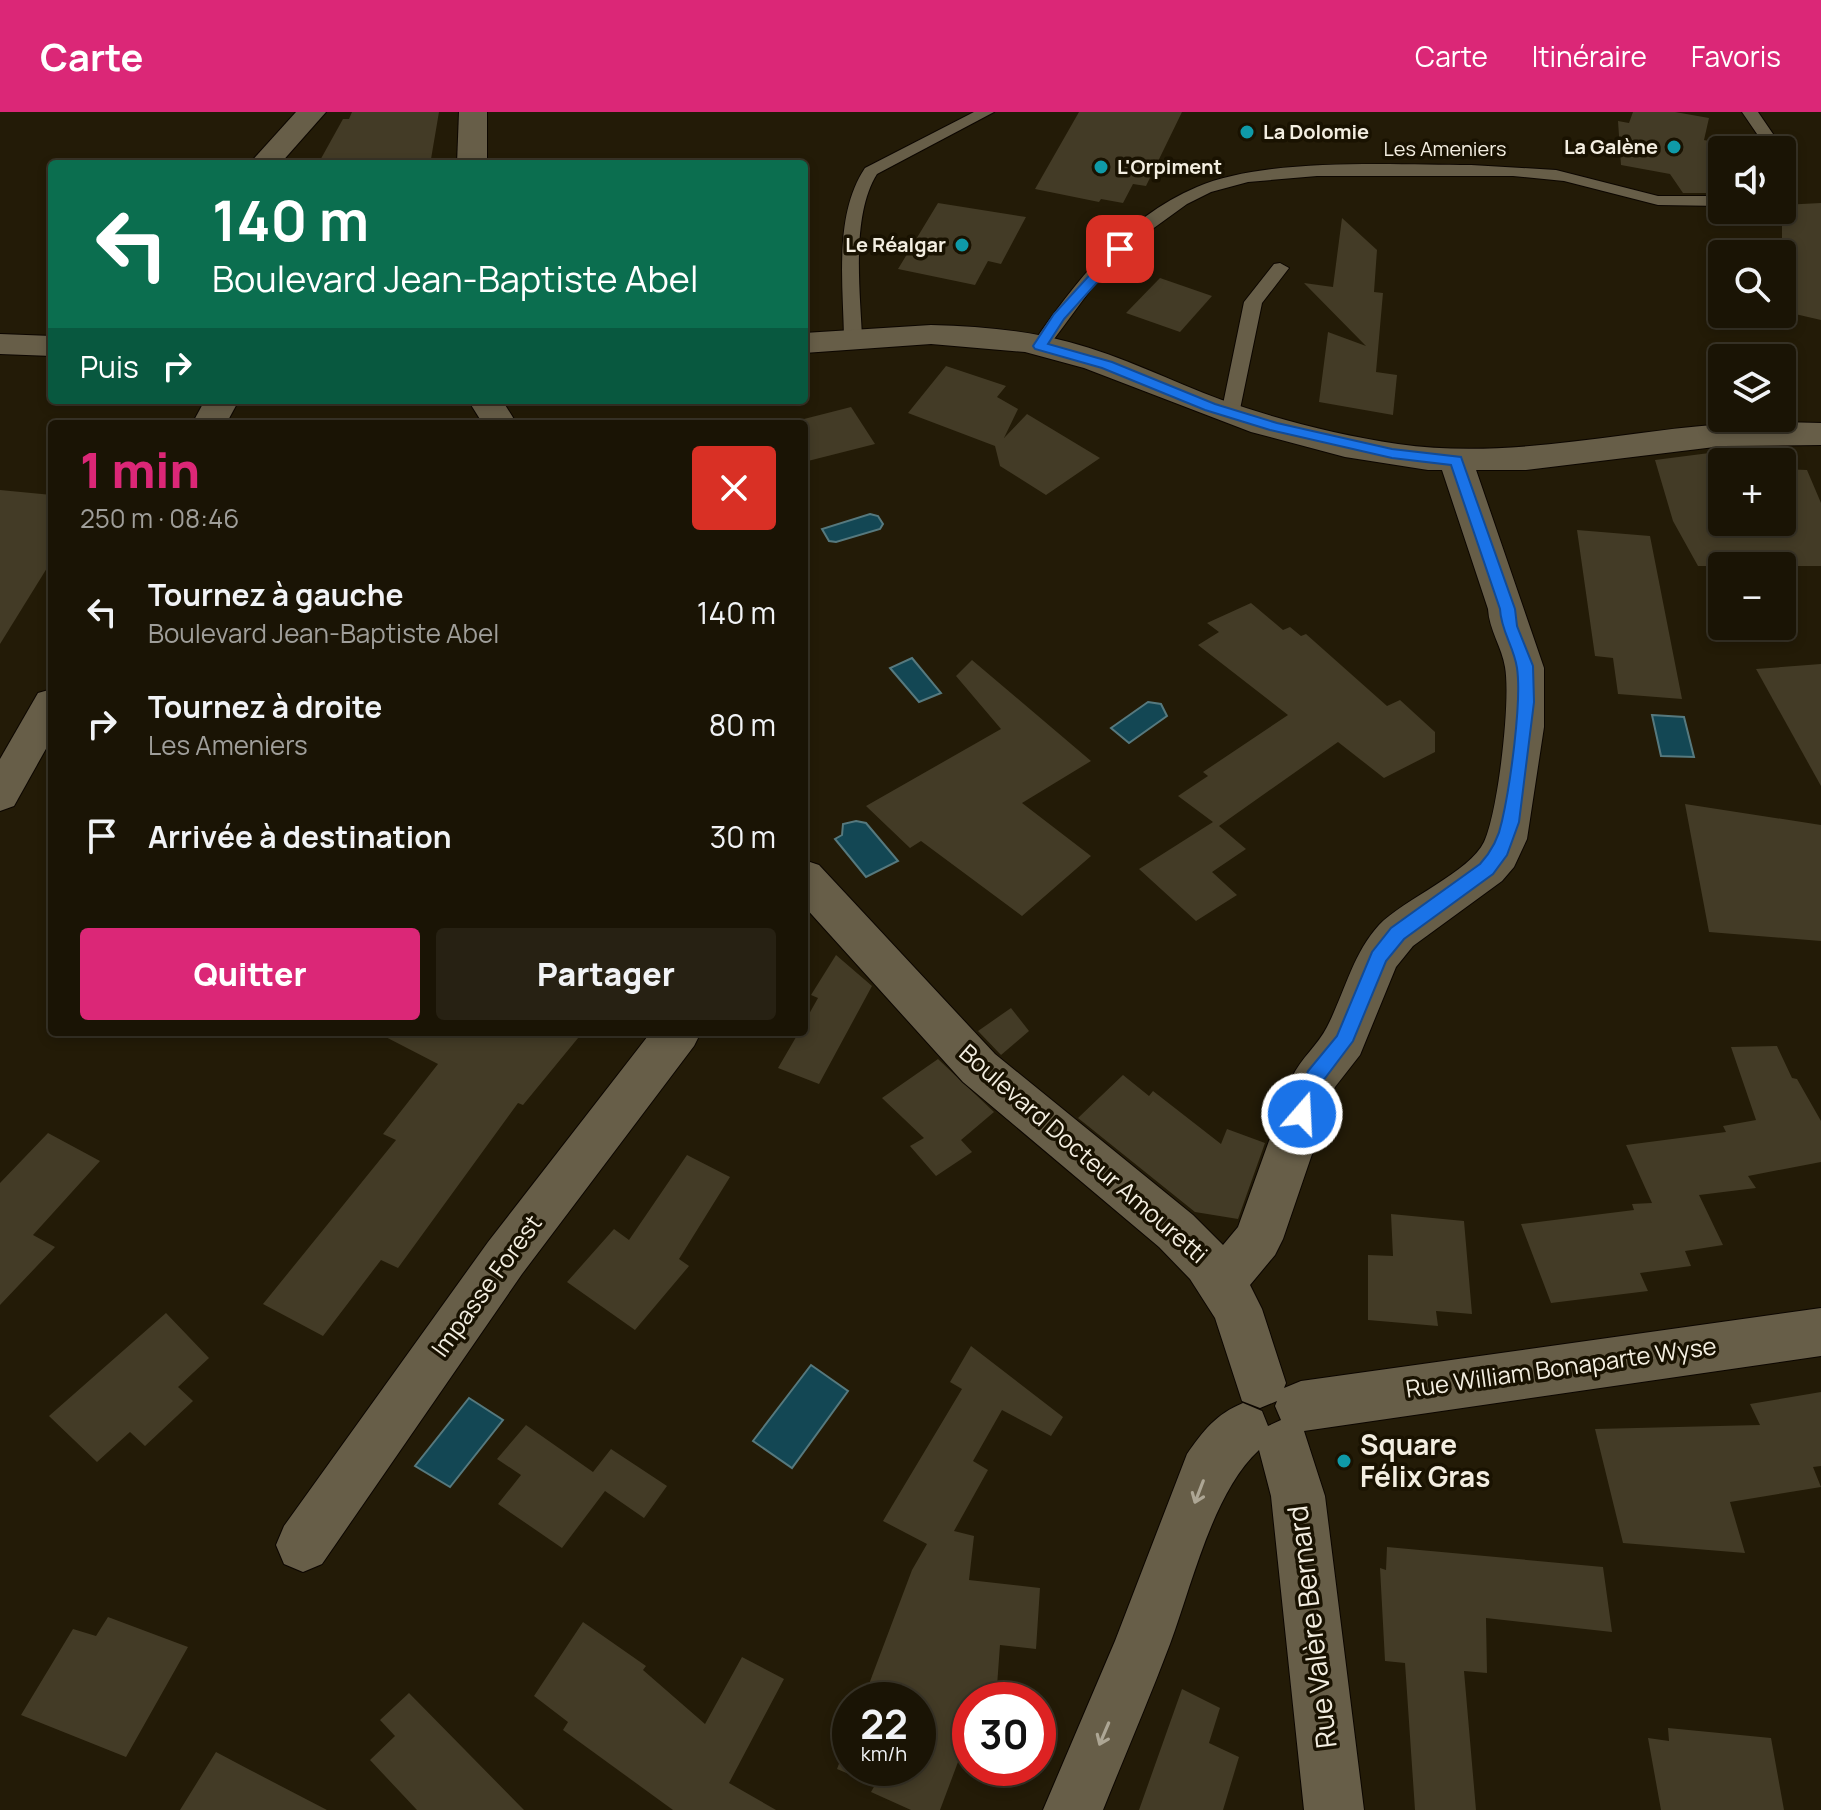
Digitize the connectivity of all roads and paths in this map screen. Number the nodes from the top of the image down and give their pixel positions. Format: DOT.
graph roads {
  1 [pos="312,112"];
  2 [pos="473,112"];
  3 [pos="986,112"];
  4 [pos="1750,112"];
  5 [pos="1766,136"];
  6 [pos="268,160"];
  7 [pos="472,160"];
  8 [pos="1708,202"];
  9 [pos="1280,268"];
  10 [pos="853,337"];
  11 [pos="808,343"];
  12 [pos="0,344"];
  13 [pos="48,346"];
  14 [pos="1040,346"];
  15 [pos="1230,414"];
  16 [pos="1821,434"];
  17 [pos="1456,461"];
  18 [pos="48,710"];
  19 [pos="0,795"];
  20 [pos="808,881"];
  21 [pos="675,1036"];
  22 [pos="1220,1281"];
  23 [pos="1821,1332"];
  24 [pos="1272,1416"];
  25 [pos="303,1545"];
  26 [pos="1073,1810"];
  27 [pos="1334,1810"];
  1 -- 6 [label="street"];
  2 -- 7 [label="street"];
  3 -- 10 [label="lane"];
  4 -- 5 [label="lane"];
  8 -- 14 [label="lane, Les Ameniers"];
  9 -- 15 [label="lane"];
  10 -- 11 [label="street"];
  10 -- 14 [label="street"];
  12 -- 13 [label="street"];
  14 -- 15 [label="street"];
  15 -- 17 [label="street"];
  16 -- 17 [label="street"];
  17 -- 22 [label="street"];
  18 -- 19 [label="street"];
  20 -- 22 [label="street, Boulevard Docteur Amouretti"];
  21 -- 25 [label="street, Impasse Forest"];
  22 -- 24 [label="street, Boulevard Docteur Amouretti"];
  23 -- 24 [label="street, Rue William Bonaparte Wyse"];
  24 -- 26 [label="street, one-way"];
  24 -- 27 [label="street, Rue Valère Bernard"];
}
